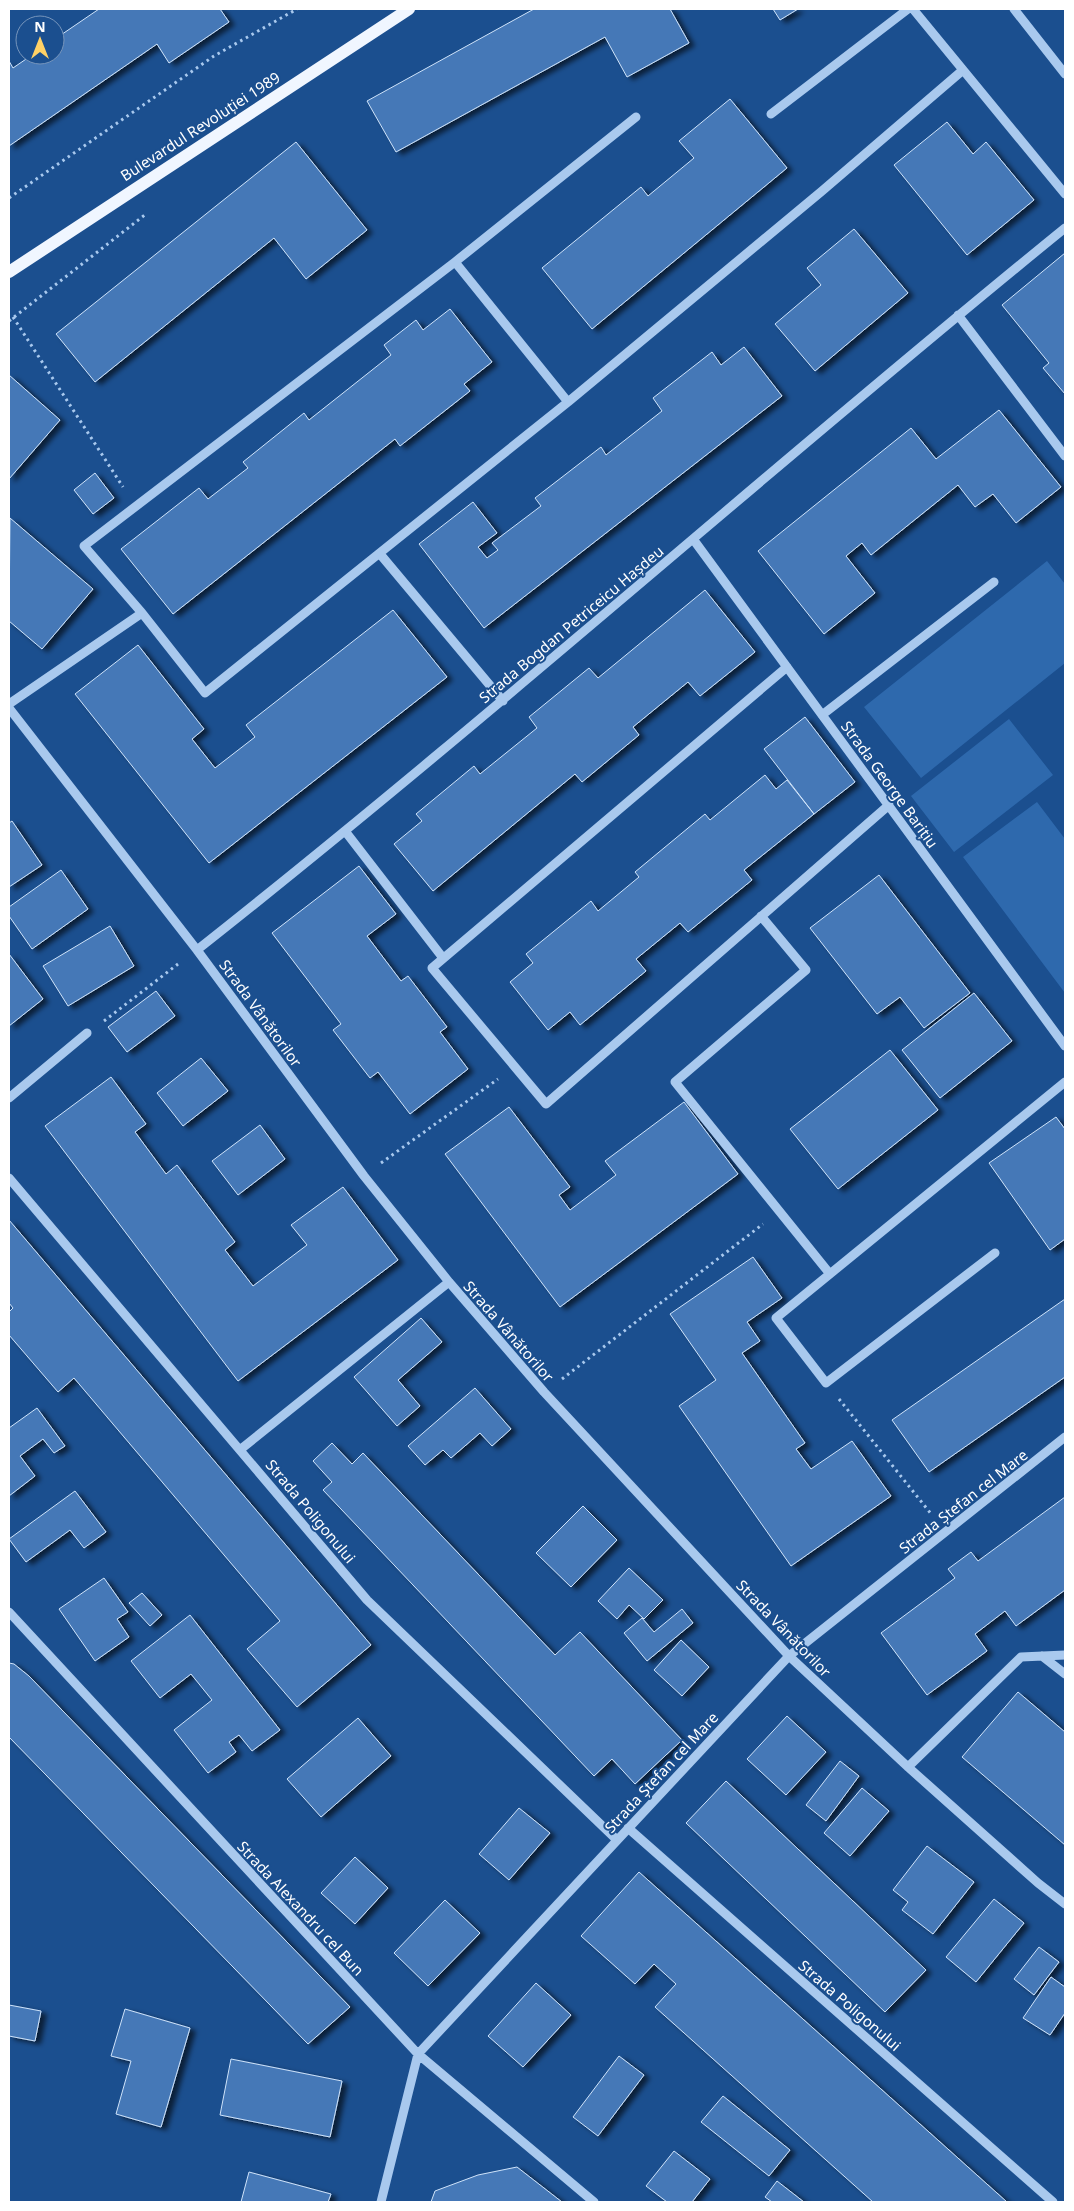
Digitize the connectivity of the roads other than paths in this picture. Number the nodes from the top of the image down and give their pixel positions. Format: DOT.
graph roads {
  1 [pos="409,9"];
  2 [pos="908,9"];
  3 [pos="913,9"];
  4 [pos="1014,9"];
  5 [pos="963,70"];
  6 [pos="1065,74"];
  7 [pos="771,114"];
  8 [pos="636,117"];
  9 [pos="1065,194"];
  10 [pos="1065,228"];
  11 [pos="455,262"];
  12 [pos="9,272"];
  13 [pos="958,314"];
  14 [pos="568,402"];
  15 [pos="1065,456"];
  16 [pos="692,538"];
  17 [pos="380,554"];
  18 [pos="994,582"];
  19 [pos="142,613"];
  20 [pos="787,667"];
  21 [pos="502,701"];
  22 [pos="9,704"];
  23 [pos="9,708"];
  24 [pos="822,715"];
  25 [pos="889,805"];
  26 [pos="345,831"];
  27 [pos="761,916"];
  28 [pos="197,950"];
  29 [pos="443,958"];
  30 [pos="87,1033"];
  31 [pos="1065,1046"];
  32 [pos="1065,1082"];
  33 [pos="9,1098"];
  34 [pos="9,1178"];
  35 [pos="995,1253"];
  36 [pos="830,1274"];
  37 [pos="448,1282"];
  38 [pos="1065,1437"];
  39 [pos="241,1449"];
  40 [pos="9,1612"];
  41 [pos="1065,1655"];
  42 [pos="789,1656"];
  43 [pos="1042,1656"];
  44 [pos="1065,1674"];
  45 [pos="908,1767"];
  46 [pos="628,1828"];
  47 [pos="617,1840"];
  48 [pos="1065,1904"];
  49 [pos="418,2054"];
  50 [pos="381,2202"];
  51 [pos="594,2202"];
  52 [pos="1053,2202"];
  1 -- 12 [label="main road, Bulevardul Revoluției 1989"];
  2 -- 7 [label="street"];
  3 -- 5 [label="street"];
  4 -- 6 [label="street"];
  5 -- 9 [label="street"];
  5 -- 14 [label="street"];
  8 -- 11 [label="street"];
  10 -- 13 [label="street, Strada Bogdan Petriceicu Hașdeu"];
  11 -- 14 [label="street"];
  11 -- 19 [label="street"];
  13 -- 15 [label="street"];
  13 -- 16 [label="street, Strada Bogdan Petriceicu Hașdeu"];
  14 -- 17 [label="street"];
  16 -- 20 [label="street, Strada George Barițiu"];
  16 -- 21 [label="street, Strada Bogdan Petriceicu Hașdeu"];
  17 -- 19 [label="street"];
  17 -- 21 [label="street"];
  18 -- 24 [label="street"];
  19 -- 22 [label="street"];
  20 -- 24 [label="street, Strada George Barițiu"];
  20 -- 29 [label="street"];
  21 -- 26 [label="street, Strada Bogdan Petriceicu Hașdeu"];
  23 -- 28 [label="street, Strada Vânătorilor"];
  24 -- 25 [label="street, Strada George Barițiu"];
  25 -- 27 [label="street"];
  25 -- 31 [label="street, Strada George Barițiu"];
  26 -- 28 [label="street, Strada Bogdan Petriceicu Hașdeu"];
  26 -- 29 [label="street"];
  27 -- 29 [label="street"];
  27 -- 36 [label="street"];
  28 -- 37 [label="street, Strada Vânătorilor"];
  30 -- 33 [label="street"];
  32 -- 36 [label="street"];
  34 -- 39 [label="street, Strada Poligonului"];
  35 -- 36 [label="street"];
  37 -- 39 [label="street"];
  37 -- 42 [label="street, Strada Vânătorilor"];
  38 -- 42 [label="street, Strada Ștefan cel Mare"];
  39 -- 47 [label="street, Strada Poligonului"];
  40 -- 49 [label="street, Strada Alexandru cel Bun"];
  41 -- 43 [label="street"];
  42 -- 45 [label="street, Strada Vânătorilor"];
  42 -- 46 [label="street, Strada Ștefan cel Mare"];
  43 -- 44 [label="street"];
  43 -- 45 [label="street"];
  45 -- 48 [label="street, Strada Vânătorilor"];
  46 -- 47 [label="street, Strada Ștefan cel Mare"];
  46 -- 52 [label="street, Strada Poligonului"];
  47 -- 49 [label="street, Strada Ștefan cel Mare"];
  49 -- 50 [label="street, Strada Ștefan cel Mare"];
  49 -- 51 [label="street, Strada Alexandru cel Bun"];
}
